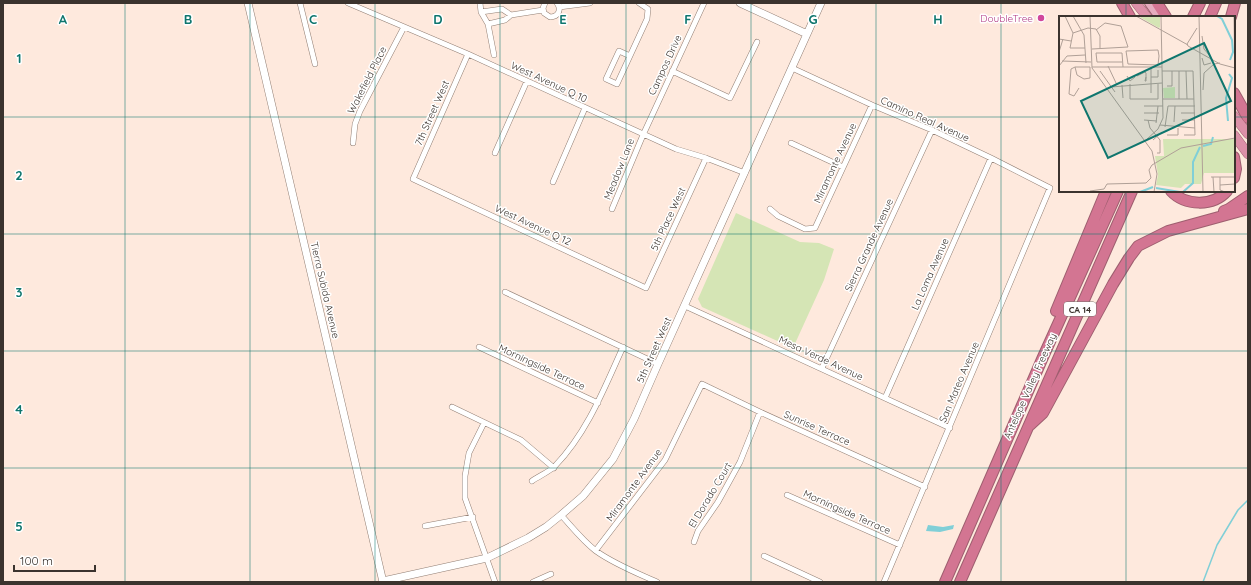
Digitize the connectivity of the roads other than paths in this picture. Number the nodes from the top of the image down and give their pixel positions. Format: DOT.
graph roads {
  1 [pos="248,3"];
  2 [pos="300,3"];
  3 [pos="348,3"];
  4 [pos="480,3"];
  5 [pos="545,3"];
  6 [pos="590,3"];
  7 [pos="639,3"];
  8 [pos="704,3"];
  9 [pos="740,3"];
  10 [pos="821,3"];
  11 [pos="1122,3"];
  12 [pos="1136,3"];
  13 [pos="1149,3"];
  14 [pos="1157,3"];
  15 [pos="1200,3"];
  16 [pos="1216,3"];
  17 [pos="1235,3"];
  18 [pos="359,5"];
  19 [pos="558,5"];
  20 [pos="543,10"];
  21 [pos="481,12"];
  22 [pos="511,14"];
  23 [pos="1129,16"];
  24 [pos="1146,16"];
  25 [pos="1158,16"];
  26 [pos="1165,16"];
  27 [pos="1194,16"];
  28 [pos="1210,16"];
  29 [pos="1231,16"];
  30 [pos="488,24"];
  31 [pos="404,26"];
  32 [pos="807,34"];
  33 [pos="757,42"];
  34 [pos="468,54"];
  35 [pos="494,56"];
  36 [pos="630,56"];
  37 [pos="315,64"];
  38 [pos="792,68"];
  39 [pos="672,71"];
  40 [pos="527,81"];
  41 [pos="1235,95"];
  42 [pos="872,105"];
  43 [pos="585,108"];
  44 [pos="1235,117"];
  45 [pos="1248,118"];
  46 [pos="932,130"];
  47 [pos="1248,134"];
  48 [pos="643,135"];
  49 [pos="1235,136"];
  50 [pos="353,143"];
  51 [pos="791,143"];
  52 [pos="496,153"];
  53 [pos="1248,154"];
  54 [pos="706,158"];
  55 [pos="991,158"];
  56 [pos="1235,162"];
  57 [pos="843,167"];
  58 [pos="745,173"];
  59 [pos="1235,174"];
  60 [pos="413,178"];
  61 [pos="553,182"];
  62 [pos="1050,188"];
  63 [pos="1106,192"];
  64 [pos="1118,192"];
  65 [pos="1132,192"];
  66 [pos="1172,192"];
  67 [pos="1226,192"];
  68 [pos="1248,196"];
  69 [pos="612,209"];
  70 [pos="770,209"];
  71 [pos="1248,209"];
  72 [pos="1198,222"];
  73 [pos="646,288"];
  74 [pos="505,292"];
  75 [pos="685,306"];
  76 [pos="479,347"];
  77 [pos="623,347"];
  78 [pos="1042,357"];
  79 [pos="658,364"];
  80 [pos="822,368"];
  81 [pos="702,384"];
  82 [pos="886,398"];
  83 [pos="598,402"];
  84 [pos="452,407"];
  85 [pos="760,412"];
  86 [pos="484,423"];
  87 [pos="950,428"];
  88 [pos="1027,428"];
  89 [pos="554,468"];
  90 [pos="532,481"];
  91 [pos="925,487"];
  92 [pos="787,494"];
  93 [pos="562,515"];
  94 [pos="473,517"];
  95 [pos="425,526"];
  96 [pos="694,542"];
  97 [pos="900,545"];
  98 [pos="596,550"];
  99 [pos="764,556"];
  100 [pos="487,558"];
  101 [pos="551,574"];
  102 [pos="383,582"];
  103 [pos="495,582"];
  104 [pos="533,582"];
  105 [pos="657,582"];
  106 [pos="820,582"];
  107 [pos="884,582"];
  108 [pos="945,582"];
  109 [pos="960,582"];
  1 -- 102 [label="street, Tierra Subida Avenue"];
  2 -- 37 [label="street"];
  3 -- 18 [label="street, West Avenue Q 10"];
  4 -- 21 [label="street"];
  5 -- 20 [label="street"];
  6 -- 19 [label="street"];
  7 -- 36 [label="street"];
  8 -- 39 [label="street, Campos Drive"];
  9 -- 32 [label="street"];
  10 -- 32 [label="street, 5th Street West"];
  11 -- 23 [label="highway"];
  12 -- 24 [label="highway"];
  13 -- 25 [label="main road"];
  14 -- 26 [label="highway"];
  15 -- 27 [label="highway"];
  16 -- 28 [label="highway"];
  17 -- 29 [label="highway"];
  18 -- 31 [label="street, West Avenue Q 10"];
  19 -- 20 [label="street"];
  20 -- 22 [label="street"];
  21 -- 22 [label="street"];
  21 -- 30 [label="street"];
  22 -- 30 [label="street"];
  30 -- 35 [label="street"];
  31 -- 34 [label="street, West Avenue Q 10"];
  31 -- 50 [label="street, Wakefield Place"];
  32 -- 38 [label="street, 5th Street West"];
  33 -- 39 [label="street"];
  34 -- 40 [label="street, West Avenue Q 10"];
  34 -- 60 [label="street, 7th Street West"];
  36 -- 36 [label="street"];
  38 -- 42 [label="street, Camino Real Avenue"];
  38 -- 58 [label="street, 5th Street West"];
  39 -- 48 [label="street, Campos Drive"];
  40 -- 43 [label="street, West Avenue Q 10"];
  40 -- 52 [label="street"];
  41 -- 45 [label="highway"];
  42 -- 46 [label="street, Camino Real Avenue"];
  42 -- 57 [label="street, Miramonte Avenue"];
  43 -- 48 [label="street, West Avenue Q 10"];
  43 -- 61 [label="street"];
  44 -- 47 [label="highway"];
  46 -- 55 [label="street, Camino Real Avenue"];
  46 -- 80 [label="street, Sierra Grande Avenue"];
  48 -- 54 [label="street, West Avenue Q 10"];
  48 -- 69 [label="street, Meadow Lane"];
  49 -- 53 [label="highway"];
  51 -- 57 [label="street"];
  54 -- 58 [label="street, West Avenue Q 10"];
  54 -- 73 [label="street, 5th Place West"];
  55 -- 62 [label="street, Camino Real Avenue"];
  55 -- 82 [label="street, La Loma Avenue"];
  56 -- 59 [label="highway"];
  57 -- 70 [label="street, Miramonte Avenue"];
  58 -- 75 [label="street, 5th Street West"];
  60 -- 73 [label="street, West Avenue Q 12"];
  62 -- 87 [label="street, San Mateo Avenue"];
  63 -- 78 [label="highway"];
  64 -- 78 [label="highway, Antelope Valley Freeway / CA 14"];
  65 -- 88 [label="highway, Antelope Valley Freeway / CA 14"];
  66 -- 67 [label="highway"];
  68 -- 72 [label="highway"];
  71 -- 72 [label="highway"];
  72 -- 88 [label="highway"];
  74 -- 77 [label="street"];
  75 -- 79 [label="street, 5th Street West"];
  75 -- 80 [label="street, Mesa Verde Avenue"];
  76 -- 83 [label="street, Morningside Terrace"];
  77 -- 79 [label="street"];
  77 -- 83 [label="street"];
  78 -- 108 [label="highway, Antelope Valley Freeway / CA 14"];
  79 -- 93 [label="street, 5th Street West"];
  80 -- 82 [label="street, Mesa Verde Avenue"];
  81 -- 85 [label="street, Sunrise Terrace"];
  81 -- 98 [label="street, Miramonte Avenue"];
  82 -- 87 [label="street, Mesa Verde Avenue"];
  83 -- 89 [label="street"];
  84 -- 86 [label="street"];
  85 -- 91 [label="street, Sunrise Terrace"];
  85 -- 96 [label="street, El Dorado Court"];
  86 -- 89 [label="street"];
  86 -- 94 [label="street"];
  87 -- 91 [label="street, San Mateo Avenue"];
  88 -- 109 [label="highway, Antelope Valley Freeway / CA 14"];
  89 -- 90 [label="street"];
  91 -- 97 [label="street, San Mateo Avenue"];
  92 -- 97 [label="street, Morningside Terrace"];
  93 -- 98 [label="street"];
  93 -- 100 [label="street, 5th Street West"];
  94 -- 95 [label="street"];
  94 -- 100 [label="street"];
  97 -- 107 [label="street, San Mateo Avenue"];
  98 -- 105 [label="street"];
  99 -- 106 [label="street"];
  100 -- 102 [label="street, 5th Street West"];
  100 -- 103 [label="street"];
  101 -- 104 [label="street"];
}
